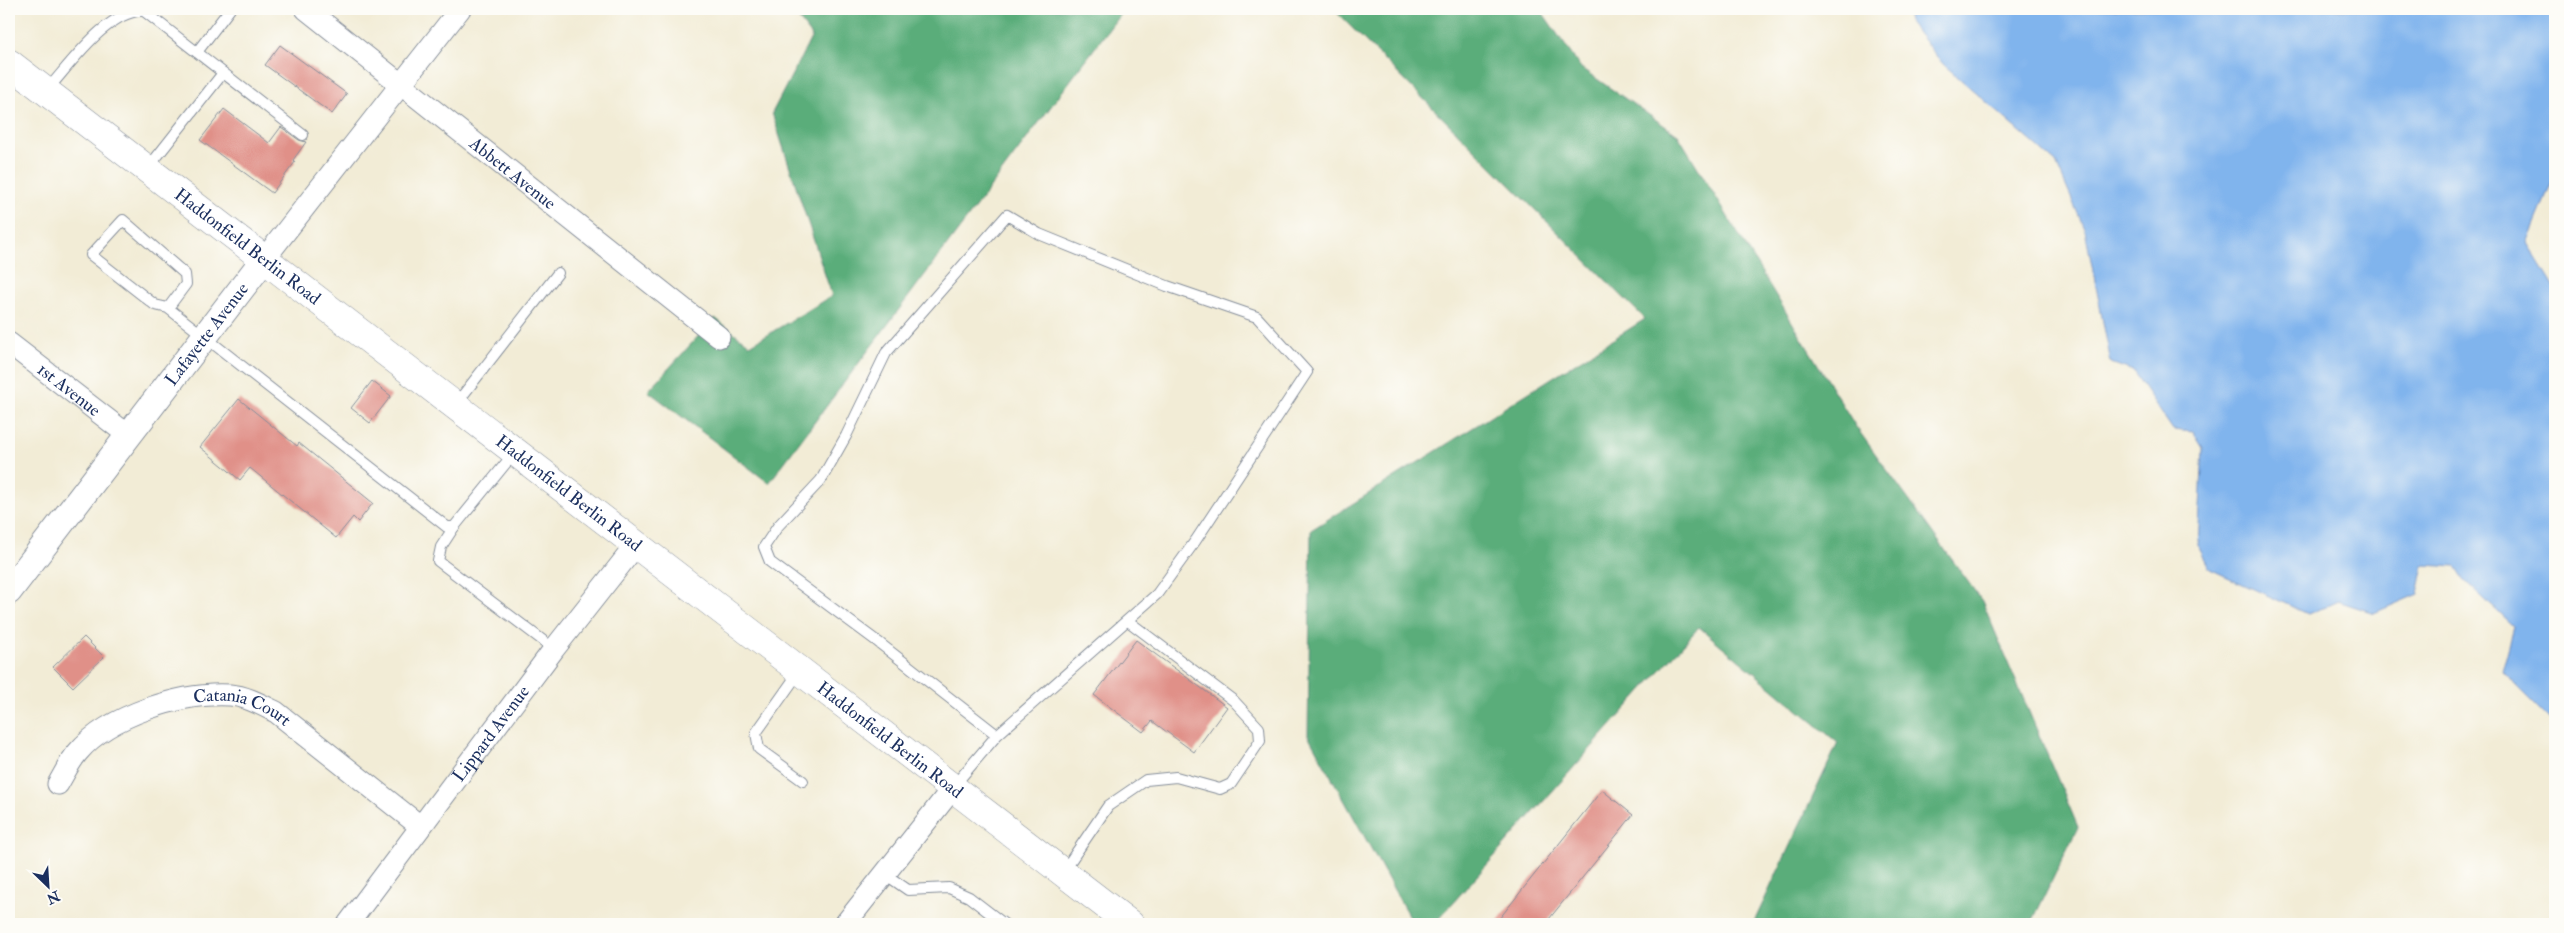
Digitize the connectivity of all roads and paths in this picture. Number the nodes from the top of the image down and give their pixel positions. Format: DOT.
graph roads {
  1 [pos="230,9"];
  2 [pos="306,9"];
  3 [pos="460,9"];
  4 [pos="197,52"];
  5 [pos="9,63"];
  6 [pos="223,73"];
  7 [pos="401,84"];
  8 [pos="46,91"];
  9 [pos="303,135"];
  10 [pos="147,169"];
  11 [pos="265,258"];
  12 [pos="558,273"];
  13 [pos="168,308"];
  14 [pos="204,337"];
  15 [pos="719,337"];
  16 [pos="9,343"];
  17 [pos="455,405"];
  18 [pos="129,436"];
  19 [pos="516,452"];
  20 [pos="454,527"];
  21 [pos="636,545"];
  22 [pos="9,591"];
  23 [pos="1128,621"];
  24 [pos="554,649"];
  25 [pos="800,671"];
  26 [pos="997,735"];
  27 [pos="803,781"];
  28 [pos="58,784"];
  29 [pos="952,789"];
  30 [pos="420,826"];
  31 [pos="1063,873"];
  32 [pos="885,874"];
  33 [pos="348,924"];
  34 [pos="845,924"];
  35 [pos="1004,924"];
  36 [pos="1130,924"];
  1 -- 4 [label="lane"];
  2 -- 7 [label="street, Abbett Avenue"];
  3 -- 7 [label="street, Lafayette Avenue"];
  4 -- 6 [label="lane"];
  4 -- 8 [label="lane"];
  5 -- 8 [label="main road, Haddonfield Berlin Road"];
  6 -- 9 [label="lane"];
  6 -- 10 [label="lane"];
  7 -- 11 [label="street, Lafayette Avenue"];
  7 -- 15 [label="street, Abbett Avenue"];
  8 -- 10 [label="main road, Haddonfield Berlin Road"];
  10 -- 11 [label="main road, Haddonfield Berlin Road"];
  11 -- 14 [label="street, Lafayette Avenue"];
  11 -- 17 [label="main road, Haddonfield Berlin Road"];
  12 -- 17 [label="lane"];
  13 -- 13 [label="lane"];
  13 -- 14 [label="lane"];
  14 -- 18 [label="street, Lafayette Avenue"];
  14 -- 20 [label="lane"];
  16 -- 18 [label="street, 1st Avenue"];
  17 -- 19 [label="main road, Haddonfield Berlin Road"];
  18 -- 22 [label="street, Lafayette Avenue"];
  19 -- 20 [label="lane"];
  19 -- 21 [label="main road, Haddonfield Berlin Road"];
  20 -- 24 [label="lane"];
  21 -- 24 [label="street, Lippard Avenue"];
  21 -- 25 [label="main road, Haddonfield Berlin Road"];
  23 -- 26 [label="lane"];
  23 -- 26 [label="lane"];
  23 -- 31 [label="lane"];
  24 -- 30 [label="street, Lippard Avenue"];
  25 -- 27 [label="lane"];
  25 -- 29 [label="main road, Haddonfield Berlin Road"];
  26 -- 29 [label="lane"];
  28 -- 30 [label="street, Catania Court"];
  29 -- 31 [label="main road, Haddonfield Berlin Road"];
  29 -- 32 [label="street"];
  30 -- 33 [label="street, Lippard Avenue"];
  31 -- 36 [label="main road, Haddonfield Berlin Road"];
  32 -- 34 [label="street"];
  32 -- 35 [label="lane"];
}
